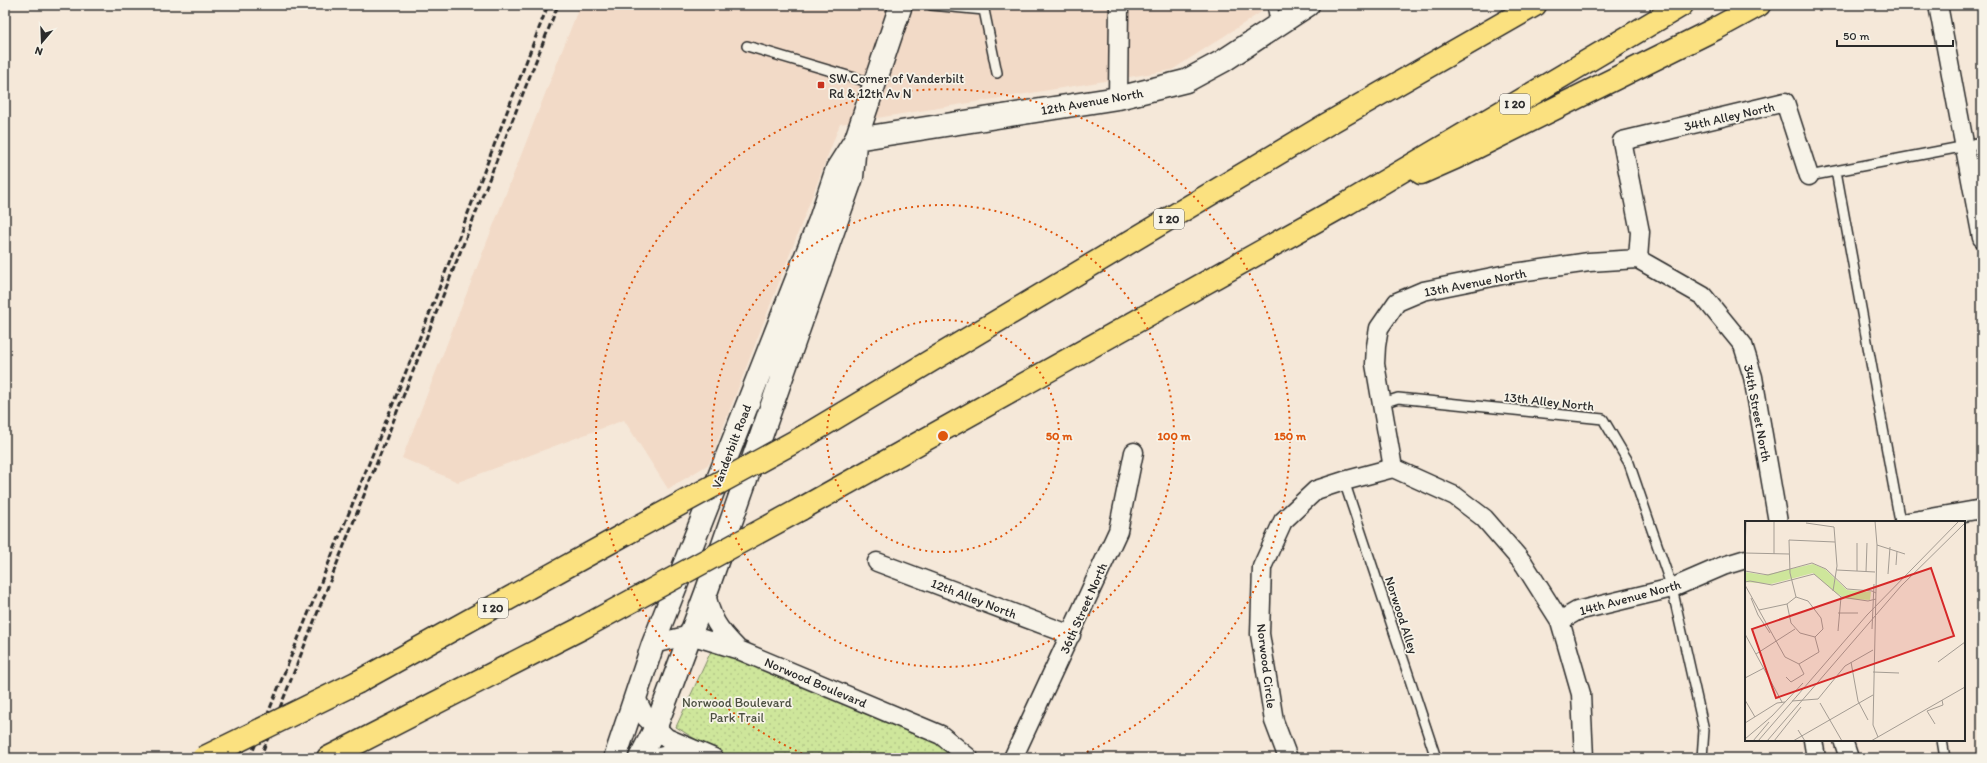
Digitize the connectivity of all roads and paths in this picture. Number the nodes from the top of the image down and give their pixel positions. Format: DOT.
graph roads {
  1 [pos="902,5"];
  2 [pos="931,5"];
  3 [pos="1119,5"];
  4 [pos="1272,5"];
  5 [pos="1308,5"];
  6 [pos="1504,5"];
  7 [pos="1535,5"];
  8 [pos="1682,5"];
  9 [pos="1938,5"];
  10 [pos="1753,8"];
  11 [pos="1276,26"];
  12 [pos="747,46"];
  13 [pos="997,73"];
  14 [pos="875,84"];
  15 [pos="1118,98"];
  16 [pos="1324,126"];
  17 [pos="856,139"];
  18 [pos="1974,145"];
  19 [pos="1836,171"];
  20 [pos="1809,176"];
  21 [pos="1348,203"];
  22 [pos="1982,238"];
  23 [pos="1638,259"];
  24 [pos="1383,403"];
  25 [pos="1134,452"];
  26 [pos="1393,468"];
  27 [pos="1344,481"];
  28 [pos="1982,509"];
  29 [pos="1778,521"];
  30 [pos="1900,521"];
  31 [pos="1914,521"];
  32 [pos="1745,559"];
  33 [pos="877,562"];
  34 [pos="1672,588"];
  35 [pos="706,593"];
  36 [pos="1560,621"];
  37 [pos="690,635"];
  38 [pos="1071,635"];
  39 [pos="653,644"];
  40 [pos="739,650"];
  41 [pos="636,698"];
  42 [pos="656,729"];
  43 [pos="1813,741"];
  44 [pos="1843,741"];
  45 [pos="1942,741"];
  46 [pos="690,749"];
  47 [pos="203,758"];
  48 [pos="328,758"];
  49 [pos="615,758"];
  50 [pos="640,758"];
  51 [pos="656,758"];
  52 [pos="714,758"];
  53 [pos="969,758"];
  54 [pos="1013,758"];
  55 [pos="1288,758"];
  56 [pos="1436,758"];
  57 [pos="1584,758"];
  58 [pos="1702,758"];
  59 [pos="1816,758"];
  60 [pos="1849,758"];
  61 [pos="1945,758"];
  1 -- 14 [label="street, Vanderbilt Road"];
  2 -- 13 [label="lane"];
  3 -- 15 [label="street"];
  4 -- 11 [label="lane"];
  5 -- 11 [label="street, 12th Avenue North"];
  6 -- 16 [label="highway"];
  7 -- 16 [label="highway, I 20"];
  8 -- 21 [label="highway, I 20"];
  9 -- 18 [label="street"];
  10 -- 21 [label="highway"];
  11 -- 15 [label="street, 12th Avenue North"];
  12 -- 14 [label="lane"];
  14 -- 17 [label="street, Vanderbilt Road"];
  15 -- 17 [label="street, 12th Avenue North"];
  16 -- 47 [label="highway, I 20, bridge"];
  17 -- 35 [label="street, Vanderbilt Road"];
  17 -- 39 [label="street, Vanderbilt Road"];
  18 -- 19 [label="lane"];
  18 -- 22 [label="street"];
  19 -- 20 [label="lane"];
  19 -- 30 [label="lane"];
  20 -- 23 [label="street, 34th Alley North"];
  21 -- 48 [label="highway, I 20, bridge"];
  23 -- 24 [label="street, 13th Avenue North"];
  23 -- 29 [label="street, 34th Street North"];
  24 -- 26 [label="street, 13th Avenue North"];
  24 -- 34 [label="lane, 13th Alley North"];
  25 -- 38 [label="street, 36th Street North"];
  26 -- 27 [label="street, Norwood Circle"];
  26 -- 36 [label="street"];
  27 -- 55 [label="street, Norwood Circle"];
  27 -- 56 [label="lane, Norwood Alley"];
  28 -- 31 [label="street"];
  32 -- 34 [label="street, 14th Avenue North"];
  33 -- 38 [label="street, 12th Alley North"];
  34 -- 36 [label="street, 14th Avenue North"];
  34 -- 58 [label="lane"];
  35 -- 37 [label="street, Vanderbilt Road"];
  35 -- 40 [label="street"];
  36 -- 57 [label="street"];
  37 -- 39 [label="street"];
  37 -- 40 [label="street, Norwood Boulevard"];
  37 -- 42 [label="street, Vanderbilt Road"];
  38 -- 54 [label="street, 36th Street North"];
  39 -- 41 [label="street, Vanderbilt Road"];
  40 -- 53 [label="street, Norwood Boulevard"];
  41 -- 42 [label="street"];
  41 -- 49 [label="street, Vanderbilt Road"];
  42 -- 46 [label="street"];
  42 -- 50 [label="street, Vanderbilt Road"];
  43 -- 59 [label="street"];
  44 -- 60 [label="street"];
  45 -- 61 [label="lane"];
  46 -- 51 [label="street"];
  46 -- 52 [label="street"];
}
